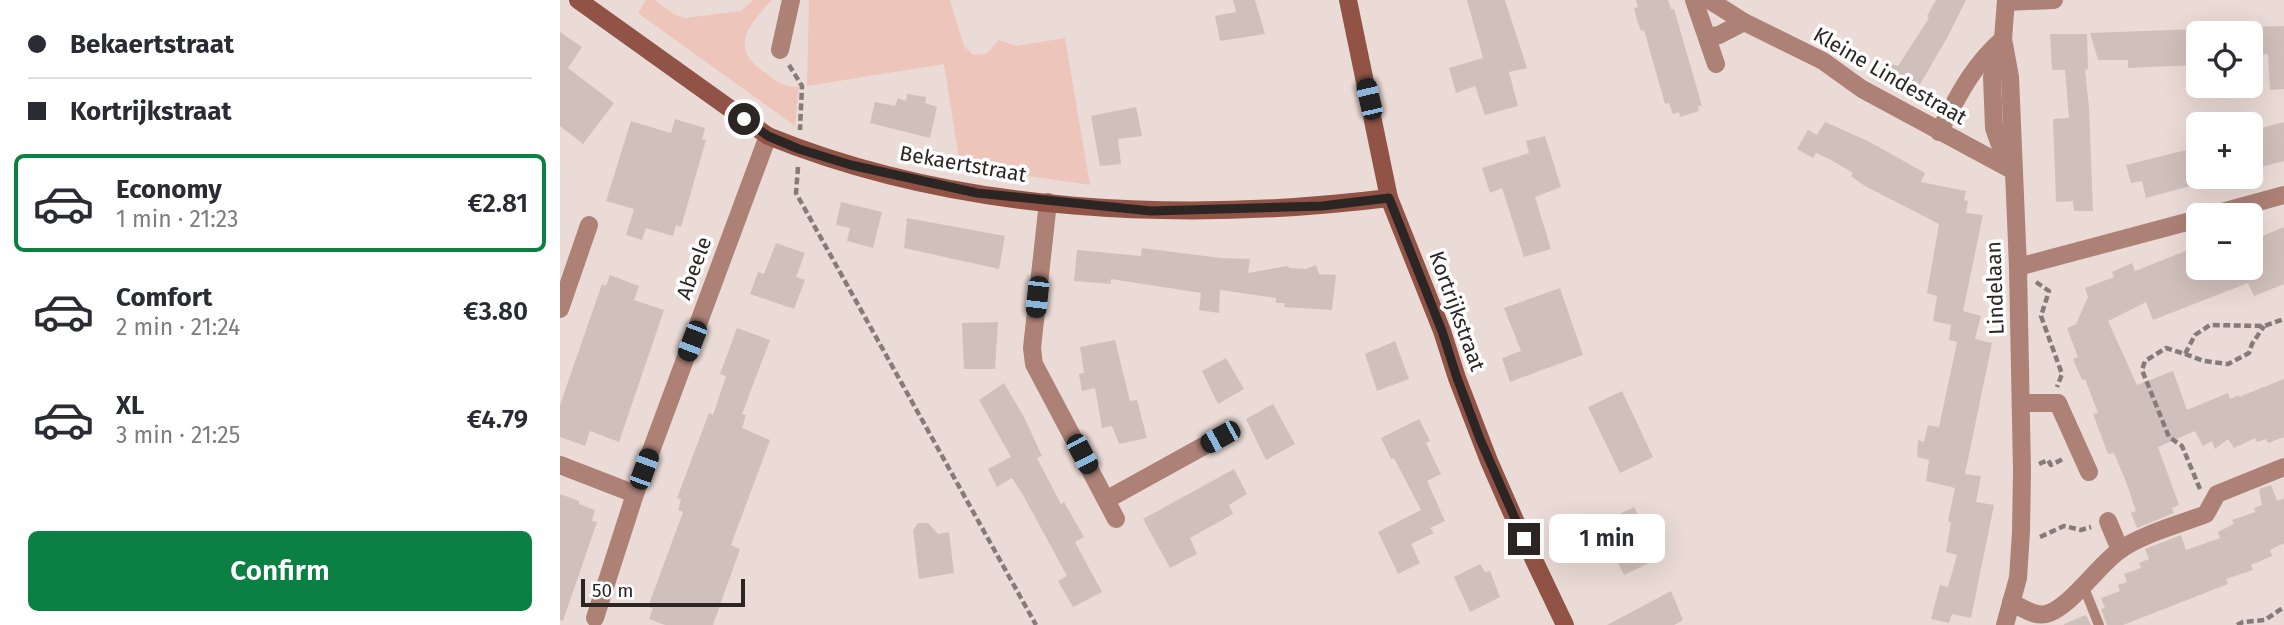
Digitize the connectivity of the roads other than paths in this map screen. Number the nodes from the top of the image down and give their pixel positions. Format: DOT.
graph roads {
  1 [pos="578,0"];
  2 [pos="791,0"];
  3 [pos="1348,0"];
  4 [pos="1695,0"];
  5 [pos="1709,0"];
  6 [pos="2054,0"];
  7 [pos="2006,1"];
  8 [pos="1744,22"];
  9 [pos="1707,37"];
  10 [pos="2003,39"];
  11 [pos="780,50"];
  12 [pos="1716,64"];
  13 [pos="1939,132"];
  14 [pos="768,136"];
  15 [pos="2014,172"];
  16 [pos="2284,195"];
  17 [pos="1389,198"];
  18 [pos="1048,202"];
  19 [pos="2255,203"];
  20 [pos="2186,222"];
  21 [pos="589,225"];
  22 [pos="2018,267"];
  23 [pos="560,309"];
  24 [pos="2021,403"];
  25 [pos="1220,437"];
  26 [pos="560,465"];
  27 [pos="2284,467"];
  28 [pos="2089,472"];
  29 [pos="635,494"];
  30 [pos="1106,500"];
  31 [pos="1116,519"];
  32 [pos="2108,521"];
  33 [pos="2120,550"];
  34 [pos="2083,585"];
  35 [pos="2011,602"];
  36 [pos="596,618"];
  37 [pos="1565,625"];
  38 [pos="2005,625"];
  39 [pos="2099,625"];
  1 -- 14 [label="street, Bekaertstraat"];
  2 -- 11 [label="street"];
  3 -- 17 [label="street, Kortrijkstraat"];
  4 -- 9 [label="street"];
  5 -- 8 [label="street, Kleine Lindestraat"];
  6 -- 7 [label="street"];
  7 -- 10 [label="street, Lindelaan"];
  8 -- 9 [label="street"];
  8 -- 13 [label="street, Kleine Lindestraat"];
  9 -- 12 [label="street"];
  10 -- 13 [label="street"];
  10 -- 15 [label="street, Lindelaan"];
  13 -- 15 [label="street, Kleine Lindestraat"];
  14 -- 18 [label="street, Bekaertstraat"];
  14 -- 29 [label="street, Abeele"];
  15 -- 22 [label="street, Lindelaan"];
  16 -- 19 [label="street"];
  17 -- 18 [label="street, Bekaertstraat"];
  17 -- 37 [label="street, Kortrijkstraat"];
  18 -- 30 [label="street"];
  20 -- 22 [label="street"];
  21 -- 23 [label="street"];
  22 -- 24 [label="street, Lindelaan"];
  24 -- 28 [label="street"];
  24 -- 35 [label="street, Lindelaan"];
  25 -- 30 [label="street"];
  26 -- 29 [label="street"];
  27 -- 33 [label="street"];
  29 -- 36 [label="street, Abeele"];
  30 -- 31 [label="street"];
  32 -- 33 [label="street"];
  33 -- 34 [label="street"];
  34 -- 35 [label="street"];
  34 -- 39 [label="lane"];
  35 -- 38 [label="street, Lindelaan"];
}
